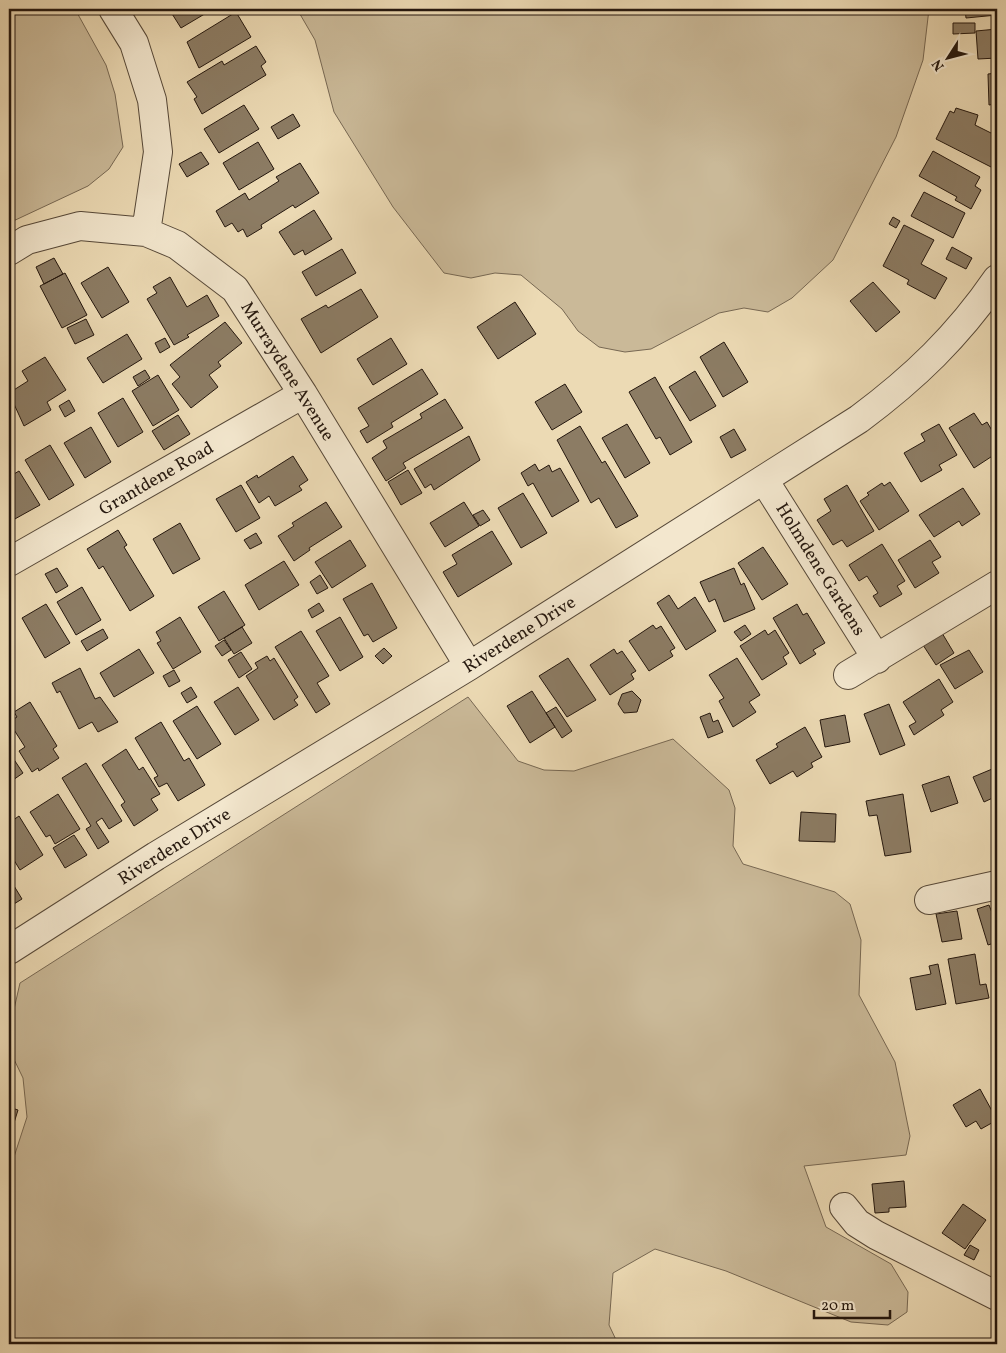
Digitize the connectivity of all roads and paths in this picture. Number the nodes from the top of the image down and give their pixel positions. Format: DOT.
graph roads {
  1 [pos="113,9"];
  2 [pos="146,232"];
  3 [pos="9,251"];
  4 [pos="997,280"];
  5 [pos="303,394"];
  6 [pos="764,480"];
  7 [pos="9,562"];
  8 [pos="997,585"];
  9 [pos="877,659"];
  10 [pos="469,666"];
  11 [pos="848,675"];
  12 [pos="997,885"];
  13 [pos="929,900"];
  14 [pos="9,950"];
  15 [pos="844,1207"];
  16 [pos="997,1296"];
  1 -- 2 [label="street"];
  2 -- 3 [label="street, Murraydene Avenue"];
  2 -- 5 [label="street, Murraydene Avenue"];
  4 -- 6 [label="street, Riverdene Drive"];
  5 -- 7 [label="street, Grantdene Road"];
  5 -- 10 [label="street, Murraydene Avenue"];
  6 -- 9 [label="street, Holmdene Gardens"];
  6 -- 10 [label="street, Riverdene Drive"];
  8 -- 9 [label="street"];
  9 -- 11 [label="street"];
  10 -- 14 [label="street, Riverdene Drive"];
  12 -- 13 [label="street"];
  15 -- 16 [label="street"];
}
